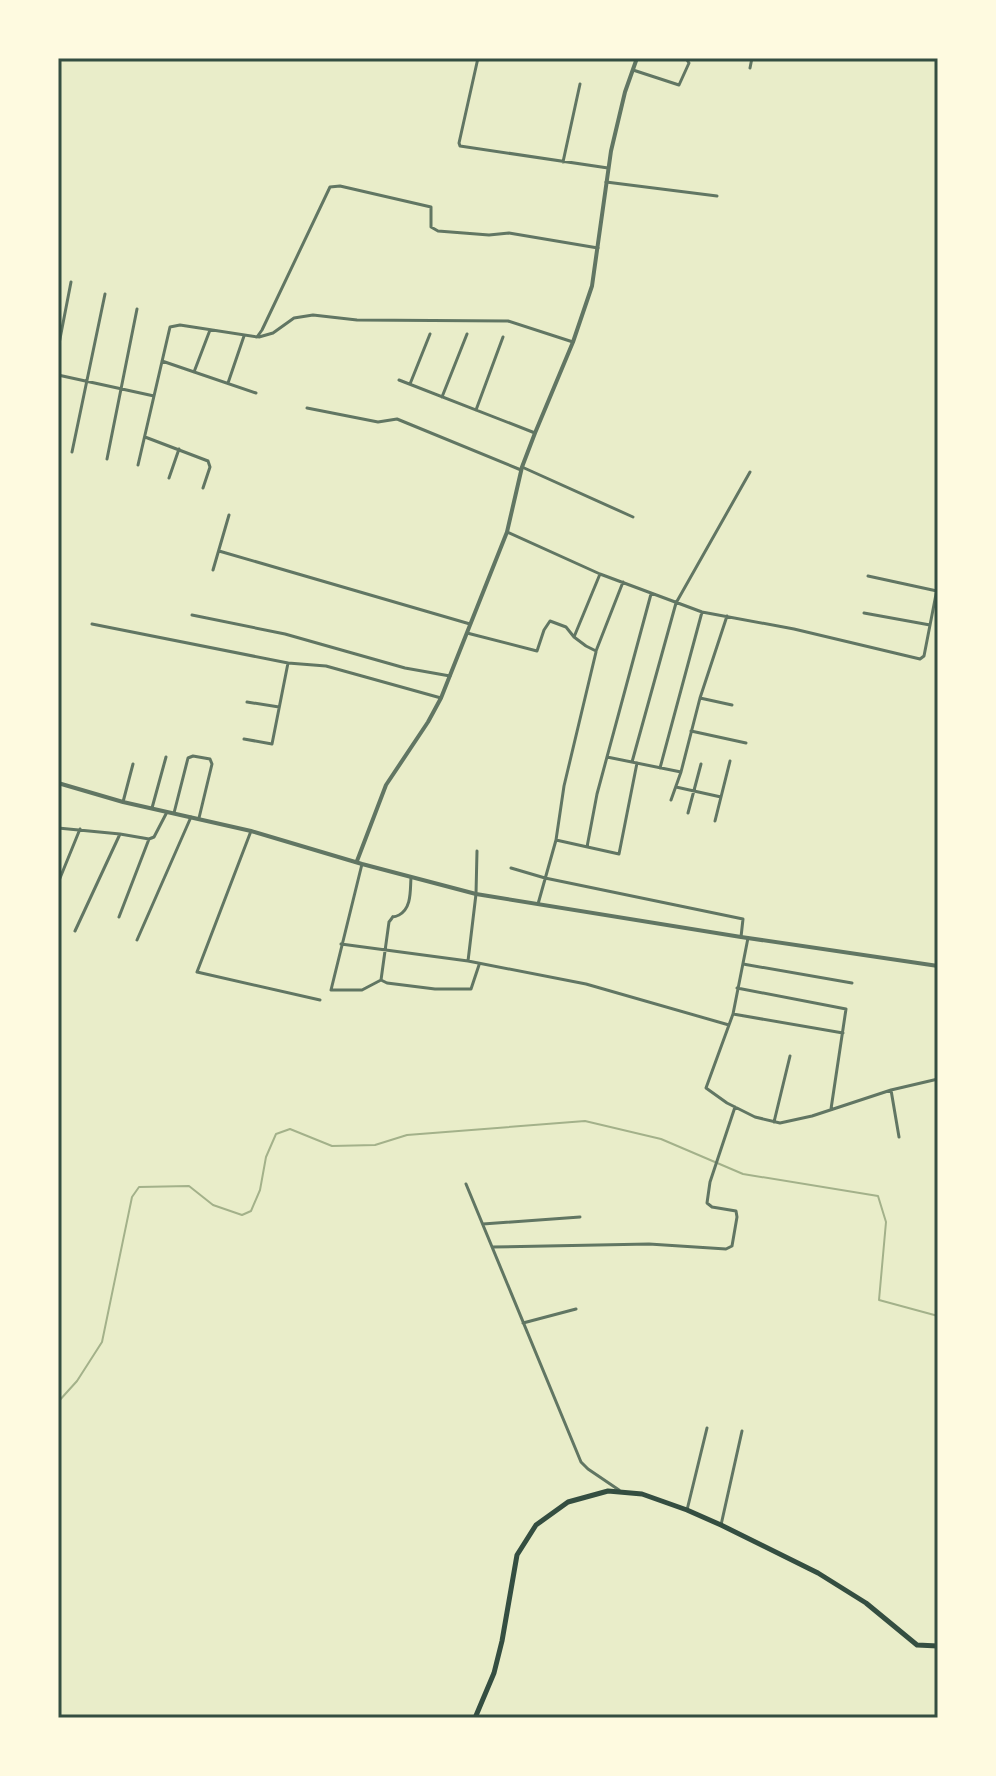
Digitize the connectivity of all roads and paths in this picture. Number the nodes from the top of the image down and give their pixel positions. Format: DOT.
graph roads {
  1 [pos="478,58"];
  2 [pos="637,58"];
  3 [pos="683,58"];
  4 [pos="752,58"];
  5 [pos="750,68"];
  6 [pos="633,70"];
  7 [pos="580,84"];
  8 [pos="563,162"];
  9 [pos="608,168"];
  10 [pos="606,182"];
  11 [pos="717,196"];
  12 [pos="598,248"];
  13 [pos="71,282"];
  14 [pos="105,294"];
  15 [pos="137,309"];
  16 [pos="210,330"];
  17 [pos="430,334"];
  18 [pos="467,334"];
  19 [pos="244,336"];
  20 [pos="257,337"];
  21 [pos="503,337"];
  22 [pos="573,342"];
  23 [pos="58,349"];
  24 [pos="162,361"];
  25 [pos="194,372"];
  26 [pos="58,375"];
  27 [pos="399,380"];
  28 [pos="87,381"];
  29 [pos="228,383"];
  30 [pos="410,384"];
  31 [pos="121,389"];
  32 [pos="256,393"];
  33 [pos="154,396"];
  34 [pos="442,397"];
  35 [pos="307,408"];
  36 [pos="476,410"];
  37 [pos="535,433"];
  38 [pos="144,437"];
  39 [pos="179,449"];
  40 [pos="72,452"];
  41 [pos="938,458"];
  42 [pos="107,459"];
  43 [pos="138,465"];
  44 [pos="522,469"];
  45 [pos="750,472"];
  46 [pos="169,478"];
  47 [pos="938,483"];
  48 [pos="203,488"];
  49 [pos="229,515"];
  50 [pos="633,517"];
  51 [pos="507,532"];
  52 [pos="219,551"];
  53 [pos="213,570"];
  54 [pos="600,574"];
  55 [pos="868,576"];
  56 [pos="623,582"];
  57 [pos="938,584"];
  58 [pos="937,591"];
  59 [pos="651,594"];
  60 [pos="676,603"];
  61 [pos="702,612"];
  62 [pos="864,613"];
  63 [pos="192,615"];
  64 [pos="727,616"];
  65 [pos="92,624"];
  66 [pos="470,624"];
  67 [pos="930,625"];
  68 [pos="929,632"];
  69 [pos="938,632"];
  70 [pos="467,633"];
  71 [pos="574,637"];
  72 [pos="596,651"];
  73 [pos="288,663"];
  74 [pos="450,676"];
  75 [pos="441,698"];
  76 [pos="700,698"];
  77 [pos="247,702"];
  78 [pos="732,705"];
  79 [pos="279,707"];
  80 [pos="691,731"];
  81 [pos="244,739"];
  82 [pos="746,743"];
  83 [pos="166,757"];
  84 [pos="607,757"];
  85 [pos="730,761"];
  86 [pos="632,762"];
  87 [pos="637,763"];
  88 [pos="133,764"];
  89 [pos="701,764"];
  90 [pos="660,768"];
  91 [pos="681,772"];
  92 [pos="58,783"];
  93 [pos="676,787"];
  94 [pos="694,791"];
  95 [pos="721,797"];
  96 [pos="671,800"];
  97 [pos="123,802"];
  98 [pos="152,808"];
  99 [pos="167,812"];
  100 [pos="174,813"];
  101 [pos="688,813"];
  102 [pos="191,817"];
  103 [pos="199,818"];
  104 [pos="715,821"];
  105 [pos="58,828"];
  106 [pos="80,829"];
  107 [pos="251,831"];
  108 [pos="120,834"];
  109 [pos="149,839"];
  110 [pos="556,840"];
  111 [pos="587,847"];
  112 [pos="477,851"];
  113 [pos="359,863"];
  114 [pos="511,868"];
  115 [pos="411,878"];
  116 [pos="545,878"];
  117 [pos="58,883"];
  118 [pos="476,894"];
  119 [pos="538,904"];
  120 [pos="119,917"];
  121 [pos="75,931"];
  122 [pos="741,937"];
  123 [pos="748,938"];
  124 [pos="137,940"];
  125 [pos="341,944"];
  126 [pos="386,951"];
  127 [pos="468,961"];
  128 [pos="479,964"];
  129 [pos="743,964"];
  130 [pos="938,966"];
  131 [pos="381,980"];
  132 [pos="852,983"];
  133 [pos="737,988"];
  134 [pos="320,1000"];
  135 [pos="733,1014"];
  136 [pos="729,1025"];
  137 [pos="843,1033"];
  138 [pos="790,1056"];
  139 [pos="938,1079"];
  140 [pos="891,1090"];
  141 [pos="735,1107"];
  142 [pos="831,1110"];
  143 [pos="774,1122"];
  144 [pos="899,1137"];
  145 [pos="466,1184"];
  146 [pos="580,1217"];
  147 [pos="483,1224"];
  148 [pos="492,1247"];
  149 [pos="576,1309"];
  150 [pos="523,1323"];
  151 [pos="707,1428"];
  152 [pos="742,1431"];
  153 [pos="622,1493"];
  154 [pos="687,1510"];
  155 [pos="721,1525"];
  156 [pos="938,1646"];
  157 [pos="475,1718"];
  1 -- 8 [label="street"];
  2 -- 6 [label="street"];
  3 -- 6 [label="street"];
  4 -- 5 [label="street"];
  6 -- 9 [label="street"];
  7 -- 8 [label="street"];
  8 -- 9 [label="street"];
  9 -- 10 [label="street"];
  10 -- 11 [label="street"];
  10 -- 12 [label="street"];
  12 -- 20 [label="street"];
  12 -- 22 [label="street"];
  13 -- 23 [label="street"];
  14 -- 28 [label="street"];
  15 -- 31 [label="street"];
  16 -- 19 [label="street"];
  16 -- 24 [label="street"];
  16 -- 25 [label="street"];
  17 -- 30 [label="street"];
  18 -- 34 [label="street"];
  19 -- 20 [label="street"];
  19 -- 29 [label="street"];
  20 -- 22 [label="street"];
  21 -- 36 [label="street"];
  22 -- 37 [label="street"];
  24 -- 25 [label="street"];
  24 -- 33 [label="street"];
  25 -- 29 [label="street"];
  26 -- 28 [label="street"];
  27 -- 30 [label="street"];
  28 -- 31 [label="street"];
  28 -- 40 [label="street"];
  29 -- 32 [label="street"];
  30 -- 34 [label="street"];
  31 -- 33 [label="street"];
  31 -- 42 [label="street"];
  33 -- 38 [label="street"];
  34 -- 36 [label="street"];
  35 -- 44 [label="street"];
  36 -- 37 [label="street"];
  37 -- 44 [label="street"];
  38 -- 39 [label="street"];
  38 -- 43 [label="street"];
  39 -- 46 [label="street"];
  39 -- 48 [label="street"];
  41 -- 47 [label="main road"];
  44 -- 50 [label="street"];
  44 -- 51 [label="street"];
  45 -- 60 [label="street"];
  49 -- 52 [label="street"];
  51 -- 54 [label="street"];
  51 -- 66 [label="street"];
  52 -- 53 [label="street"];
  52 -- 66 [label="street"];
  54 -- 56 [label="street"];
  54 -- 71 [label="street"];
  55 -- 58 [label="street"];
  56 -- 59 [label="street"];
  56 -- 72 [label="street"];
  57 -- 58 [label="street"];
  58 -- 67 [label="street"];
  59 -- 60 [label="street"];
  59 -- 84 [label="street"];
  60 -- 61 [label="street"];
  60 -- 86 [label="street"];
  61 -- 64 [label="street"];
  61 -- 90 [label="street"];
  62 -- 67 [label="street"];
  63 -- 74 [label="street"];
  64 -- 68 [label="street"];
  64 -- 76 [label="street"];
  65 -- 73 [label="street"];
  66 -- 70 [label="street"];
  67 -- 68 [label="street"];
  68 -- 69 [label="street"];
  70 -- 71 [label="street"];
  70 -- 74 [label="street"];
  71 -- 72 [label="street"];
  72 -- 110 [label="street"];
  73 -- 75 [label="street"];
  73 -- 79 [label="street"];
  74 -- 75 [label="street"];
  75 -- 113 [label="street"];
  76 -- 78 [label="street"];
  76 -- 80 [label="street"];
  77 -- 79 [label="street"];
  79 -- 81 [label="street"];
  80 -- 82 [label="street"];
  80 -- 91 [label="street"];
  83 -- 98 [label="street"];
  84 -- 86 [label="street"];
  84 -- 111 [label="street"];
  85 -- 95 [label="street"];
  86 -- 87 [label="street"];
  87 -- 90 [label="street"];
  87 -- 111 [label="street"];
  88 -- 97 [label="street"];
  89 -- 94 [label="street"];
  90 -- 91 [label="street"];
  91 -- 93 [label="street"];
  92 -- 97 [label="street"];
  93 -- 94 [label="street"];
  93 -- 96 [label="street"];
  94 -- 95 [label="street"];
  94 -- 101 [label="street"];
  95 -- 104 [label="street"];
  97 -- 98 [label="street"];
  98 -- 99 [label="street"];
  99 -- 100 [label="street"];
  99 -- 109 [label="street"];
  100 -- 102 [label="street"];
  100 -- 103 [label="street"];
  102 -- 103 [label="street"];
  102 -- 124 [label="street"];
  103 -- 107 [label="street"];
  105 -- 106 [label="street"];
  106 -- 108 [label="street"];
  106 -- 117 [label="street"];
  107 -- 113 [label="street"];
  107 -- 134 [label="street"];
  108 -- 109 [label="street"];
  108 -- 121 [label="street"];
  109 -- 120 [label="street"];
  110 -- 111 [label="street"];
  110 -- 116 [label="street"];
  112 -- 118 [label="street"];
  113 -- 115 [label="street"];
  113 -- 125 [label="street"];
  114 -- 116 [label="street"];
  115 -- 118 [label="street"];
  115 -- 126 [label="street"];
  116 -- 119 [label="street"];
  116 -- 122 [label="street"];
  118 -- 119 [label="street"];
  118 -- 127 [label="street"];
  119 -- 122 [label="street"];
  122 -- 123 [label="street"];
  123 -- 129 [label="street"];
  123 -- 130 [label="street"];
  125 -- 126 [label="street"];
  125 -- 131 [label="street"];
  126 -- 127 [label="street"];
  126 -- 131 [label="street"];
  127 -- 128 [label="street"];
  128 -- 131 [label="street"];
  128 -- 136 [label="street"];
  129 -- 132 [label="street"];
  129 -- 133 [label="street"];
  133 -- 135 [label="street"];
  133 -- 137 [label="street"];
  135 -- 136 [label="street"];
  135 -- 137 [label="street"];
  136 -- 141 [label="street"];
  137 -- 142 [label="street"];
  138 -- 143 [label="street"];
  139 -- 140 [label="street"];
  140 -- 142 [label="street"];
  140 -- 144 [label="street"];
  141 -- 143 [label="street"];
  141 -- 148 [label="street"];
  142 -- 143 [label="street"];
  145 -- 147 [label="street"];
  146 -- 147 [label="street"];
  147 -- 148 [label="street"];
  148 -- 150 [label="street"];
  149 -- 150 [label="street"];
  150 -- 153 [label="street"];
  151 -- 154 [label="street"];
  152 -- 155 [label="street"];
  153 -- 154 [label="main road"];
  153 -- 157 [label="main road"];
  154 -- 155 [label="main road"];
  155 -- 156 [label="main road"];
}
